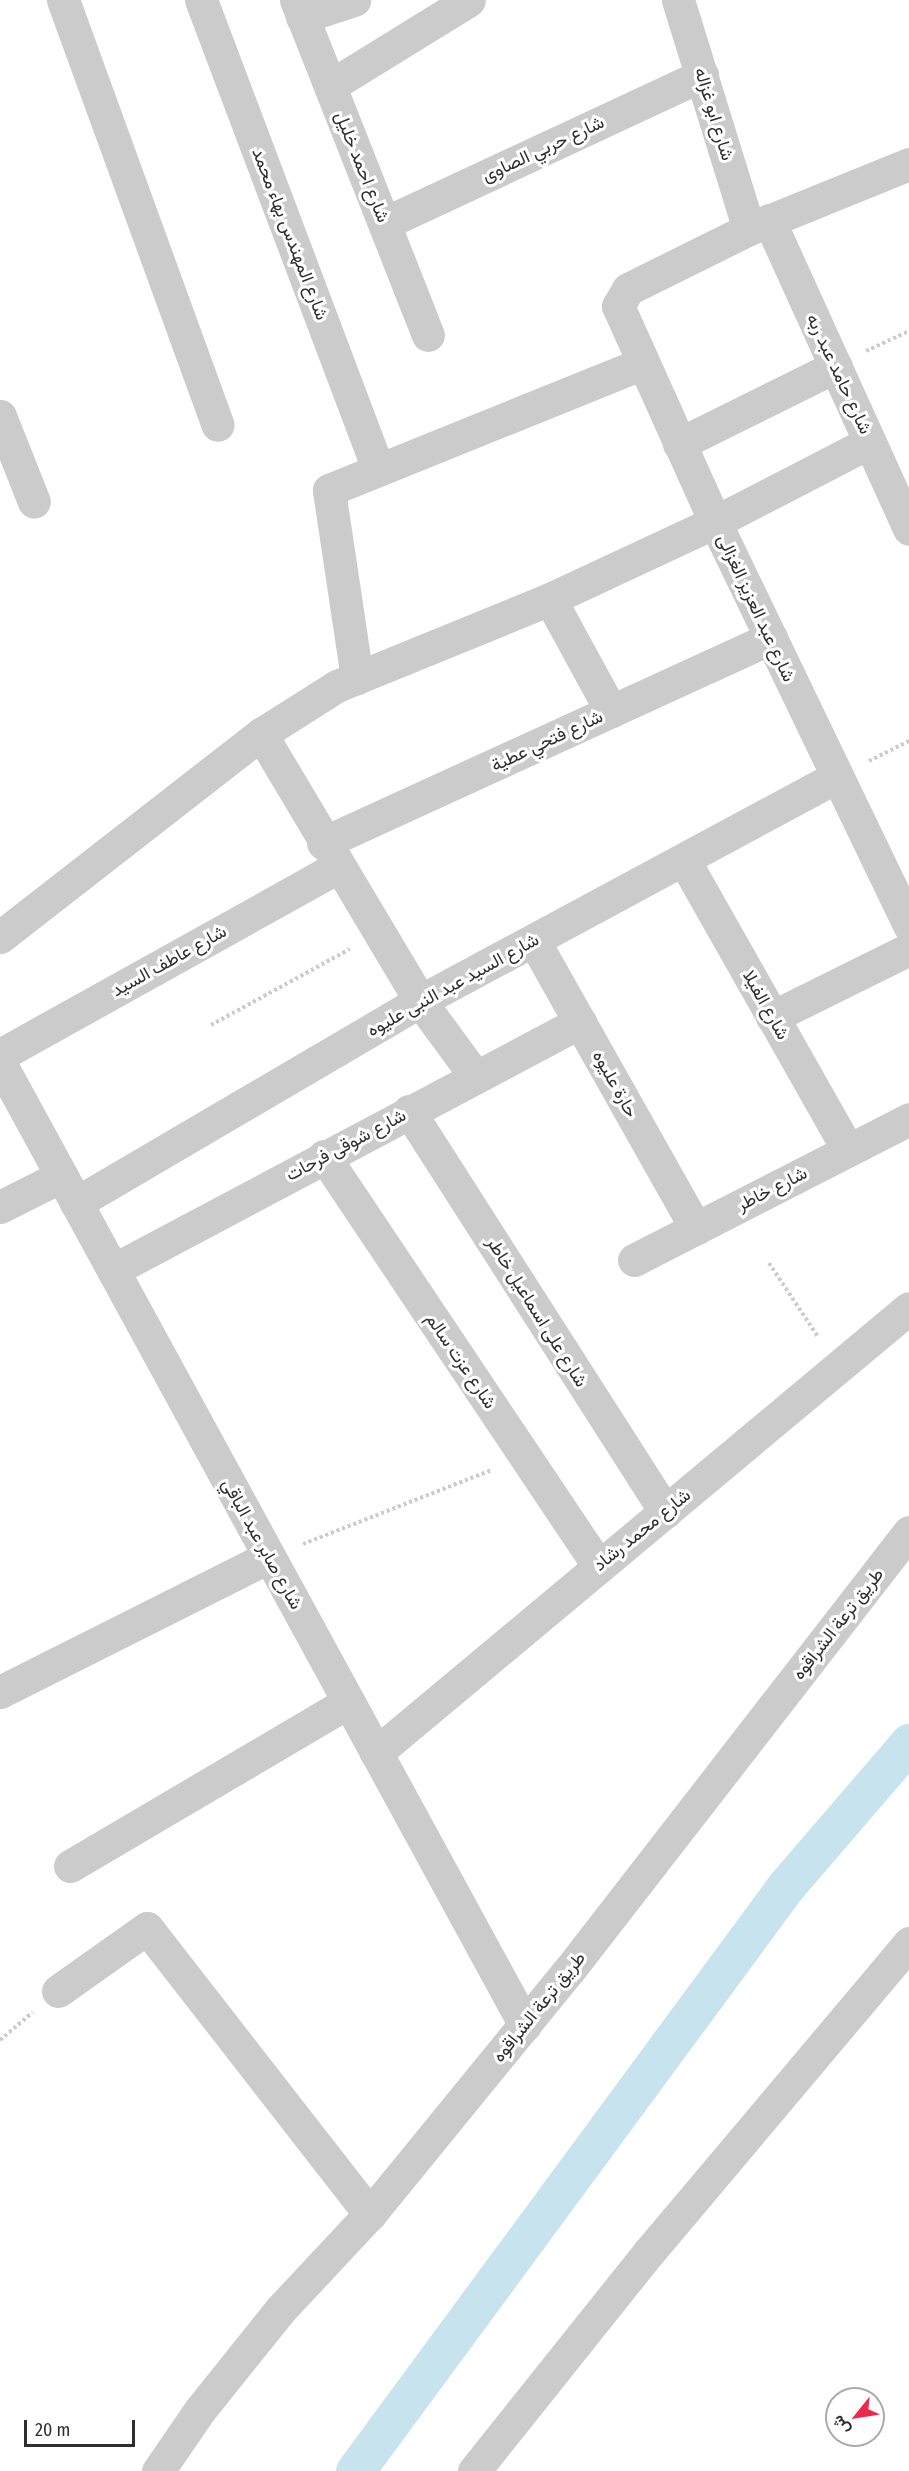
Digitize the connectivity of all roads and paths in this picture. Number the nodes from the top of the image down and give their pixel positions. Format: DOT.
graph roads {
  1 [pos="63,0"];
  2 [pos="201,0"];
  3 [pos="354,0"];
  4 [pos="469,0"];
  5 [pos="678,0"];
  6 [pos="299,8"];
  7 [pos="702,75"];
  8 [pos="330,86"];
  9 [pos="909,164"];
  10 [pos="385,223"];
  11 [pos="759,224"];
  12 [pos="909,332"];
  13 [pos="428,335"];
  14 [pos="643,363"];
  15 [pos="836,366"];
  16 [pos="0,416"];
  17 [pos="218,425"];
  18 [pos="870,442"];
  19 [pos="679,444"];
  20 [pos="378,469"];
  21 [pos="34,502"];
  22 [pos="715,522"];
  23 [pos="909,529"];
  24 [pos="550,599"];
  25 [pos="771,638"];
  26 [pos="357,678"];
  27 [pos="611,711"];
  28 [pos="261,734"];
  29 [pos="909,741"];
  30 [pos="836,777"];
  31 [pos="330,855"];
  32 [pos="684,860"];
  33 [pos="899,884"];
  34 [pos="909,926"];
  35 [pos="378,933"];
  36 [pos="0,938"];
  37 [pos="534,941"];
  38 [pos="909,949"];
  39 [pos="420,1001"];
  40 [pos="772,1017"];
  41 [pos="580,1022"];
  42 [pos="211,1025"];
  43 [pos="0,1054"];
  44 [pos="0,1063"];
  45 [pos="475,1076"];
  46 [pos="410,1111"];
  47 [pos="909,1119"];
  48 [pos="848,1150"];
  49 [pos="324,1156"];
  50 [pos="69,1189"];
  51 [pos="0,1207"];
  52 [pos="696,1228"];
  53 [pos="634,1260"];
  54 [pos="769,1263"];
  55 [pos="113,1270"];
  56 [pos="909,1308"];
  57 [pos="837,1365"];
  58 [pos="525,1457"];
  59 [pos="665,1512"];
  60 [pos="909,1532"];
  61 [pos="269,1557"];
  62 [pos="598,1566"];
  63 [pos="0,1692"];
  64 [pos="348,1702"];
  65 [pos="376,1753"];
  66 [pos="70,1866"];
  67 [pos="909,1943"];
  68 [pos="58,1990"];
  69 [pos="525,2025"];
  70 [pos="370,2214"];
  71 [pos="158,2471"];
  72 [pos="474,2471"];
  1 -- 17 [label="street"];
  2 -- 20 [label="street, شارع المهندس بهاء محمد"];
  3 -- 6 [label="street"];
  4 -- 8 [label="street"];
  5 -- 7 [label="street, شارع ابو غزاله"];
  6 -- 8 [label="street, شارع احمد خليل"];
  7 -- 10 [label="street, شارع حربي الصاوى"];
  7 -- 11 [label="street, شارع ابو غزاله"];
  8 -- 10 [label="street, شارع احمد خليل"];
  9 -- 11 [label="street"];
  10 -- 13 [label="street, شارع احمد خليل"];
  11 -- 14 [label="street, شارع عبد العزيز الغزالى"];
  11 -- 15 [label="street, شارع حامد عبد ربه"];
  12 -- 15 [label="path"];
  14 -- 19 [label="street, شارع عبد العزيز الغزالى"];
  14 -- 20 [label="street"];
  15 -- 18 [label="street, شارع حامد عبد ربه"];
  15 -- 19 [label="street"];
  16 -- 21 [label="street"];
  18 -- 22 [label="street"];
  18 -- 23 [label="street, شارع حامد عبد ربه"];
  19 -- 22 [label="street, شارع عبد العزيز الغزالى"];
  20 -- 26 [label="street"];
  22 -- 24 [label="street"];
  22 -- 25 [label="street, شارع عبد العزيز الغزالى"];
  24 -- 26 [label="street"];
  24 -- 27 [label="street"];
  25 -- 27 [label="street, شارع فتحي عطية"];
  25 -- 30 [label="street, شارع عبد العزيز الغزالى"];
  26 -- 28 [label="street"];
  27 -- 31 [label="street, شارع فتحي عطية"];
  28 -- 31 [label="street"];
  28 -- 36 [label="street"];
  29 -- 30 [label="path"];
  30 -- 32 [label="street, شارع السيد عبد النبى عليوه"];
  30 -- 33 [label="street, شارع عبد العزيز الغزالى"];
  31 -- 35 [label="street"];
  31 -- 43 [label="street, شارع عاطف السيد"];
  32 -- 37 [label="street, شارع السيد عبد النبى عليوه"];
  32 -- 40 [label="street, شارع الفيلا"];
  33 -- 34 [label="street, شارع عبد العزيز الغزالى"];
  35 -- 39 [label="street"];
  35 -- 42 [label="path"];
  37 -- 39 [label="street, شارع السيد عبد النبى عليوه"];
  37 -- 41 [label="street, حارة عليوه"];
  38 -- 40 [label="street"];
  39 -- 45 [label="street"];
  39 -- 50 [label="street, شارع السيد عبد النبى عليوه"];
  40 -- 48 [label="street, شارع الفيلا"];
  41 -- 45 [label="street, شارع شوقى فرحات"];
  41 -- 52 [label="street, حارة عليوه"];
  44 -- 50 [label="street, شارع صابر عبد الباقي"];
  45 -- 46 [label="street, شارع شوقى فرحات"];
  46 -- 49 [label="street, شارع شوقى فرحات"];
  46 -- 59 [label="street, شارع على اسماعيل خاطر"];
  47 -- 48 [label="street, شارع خاطر"];
  48 -- 52 [label="street, شارع خاطر"];
  49 -- 55 [label="street, شارع شوقى فرحات"];
  49 -- 58 [label="street, شارع عزت سالم"];
  50 -- 51 [label="street, شارع السيد عبد النبى عليوه"];
  50 -- 55 [label="street, شارع صابر عبد الباقي"];
  52 -- 53 [label="street, شارع خاطر"];
  54 -- 57 [label="path"];
  55 -- 61 [label="street, شارع صابر عبد الباقي"];
  56 -- 57 [label="street, شارع محمد رشاد"];
  57 -- 59 [label="street, شارع محمد رشاد"];
  58 -- 61 [label="path"];
  58 -- 62 [label="street, شارع عزت سالم"];
  59 -- 62 [label="street, شارع محمد رشاد"];
  60 -- 69 [label="street, طريق ترعة الشراقوه"];
  61 -- 63 [label="street"];
  61 -- 64 [label="street, شارع صابر عبد الباقي"];
  62 -- 65 [label="street, شارع محمد رشاد"];
  64 -- 65 [label="street, شارع صابر عبد الباقي"];
  64 -- 66 [label="street"];
  65 -- 69 [label="street, شارع صابر عبد الباقي"];
  67 -- 72 [label="street"];
  68 -- 70 [label="street"];
  69 -- 70 [label="street, طريق ترعة الشراقوه"];
  70 -- 71 [label="street, طريق ترعة الشراقوه"];
}
